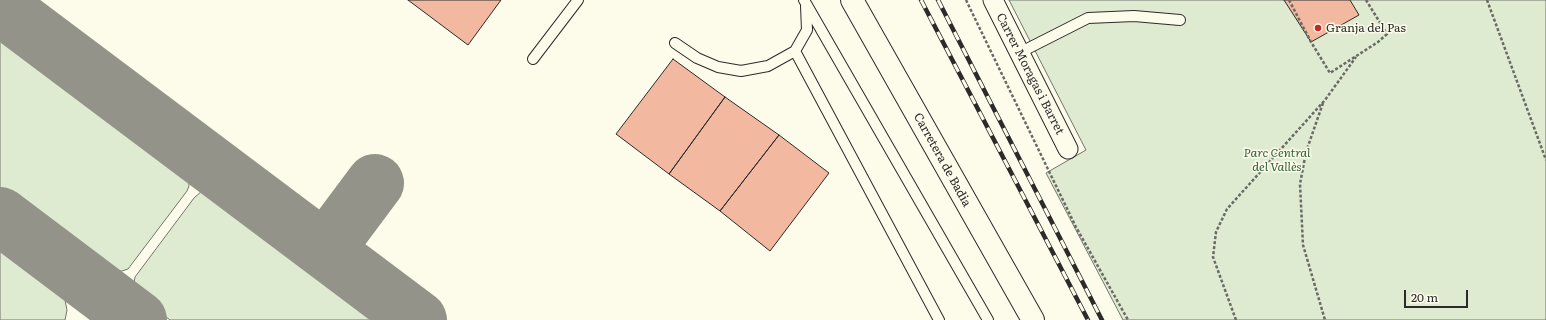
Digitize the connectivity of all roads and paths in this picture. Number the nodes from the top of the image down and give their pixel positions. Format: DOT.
graph roads {
  1 [pos="578,0"];
  2 [pos="852,0"];
  3 [pos="966,0"];
  4 [pos="993,0"];
  5 [pos="1289,0"];
  6 [pos="1366,0"];
  7 [pos="1488,0"];
  8 [pos="805,2"];
  9 [pos="1180,20"];
  10 [pos="675,43"];
  11 [pos="794,51"];
  12 [pos="1019,53"];
  13 [pos="1356,57"];
  14 [pos="533,59"];
  15 [pos="1325,100"];
  16 [pos="1068,149"];
  17 [pos="1546,160"];
  18 [pos="939,320"];
  19 [pos="988,320"];
  20 [pos="1032,320"];
  21 [pos="1128,320"];
  22 [pos="1236,320"];
  23 [pos="1325,320"];
  1 -- 14 [label="lane"];
  2 -- 20 [label="street, Carretera de Badia"];
  3 -- 21 [label="path"];
  4 -- 12 [label="street, Carrer Moragas i Barret"];
  5 -- 13 [label="path"];
  6 -- 13 [label="path"];
  7 -- 17 [label="path"];
  8 -- 11 [label="lane"];
  8 -- 19 [label="lane"];
  9 -- 12 [label="lane"];
  10 -- 11 [label="lane"];
  11 -- 18 [label="lane"];
  12 -- 16 [label="street, Carrer Moragas i Barret"];
  13 -- 15 [label="path"];
  15 -- 22 [label="path"];
  15 -- 23 [label="path"];
}
